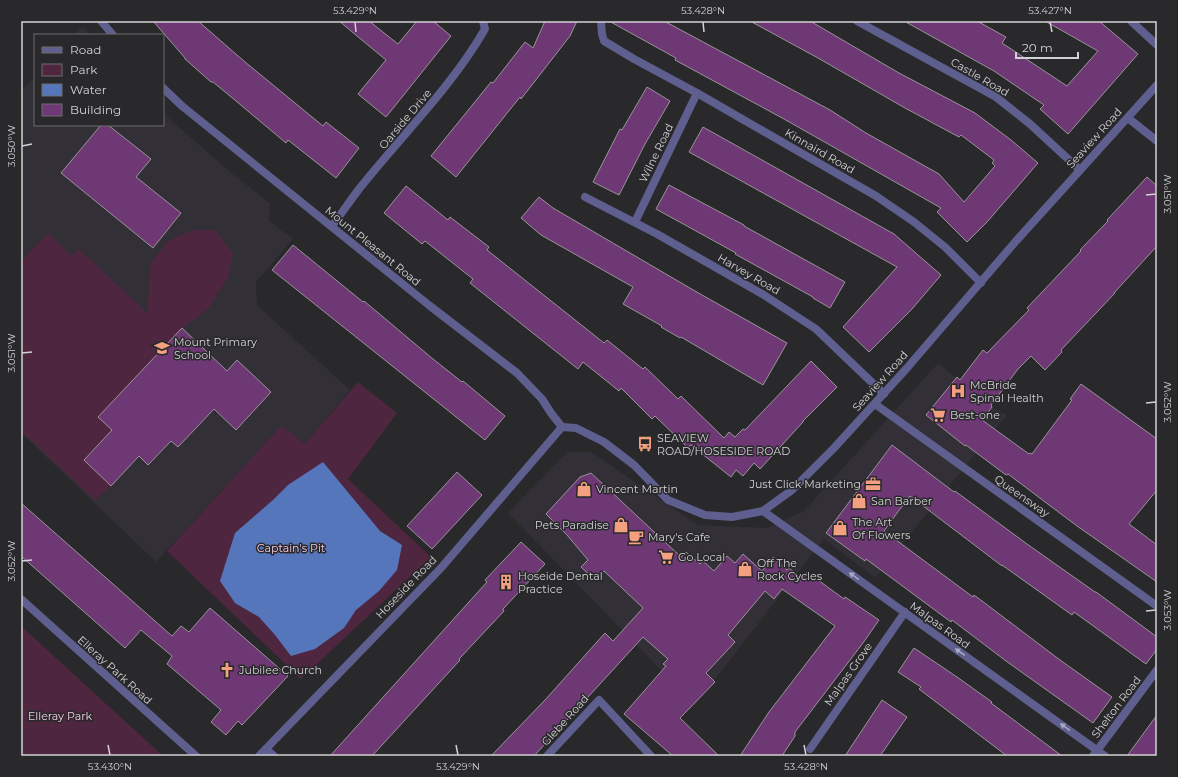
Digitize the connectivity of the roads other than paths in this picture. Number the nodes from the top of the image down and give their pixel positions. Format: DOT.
graph roads {
  1 [pos="101,21"];
  2 [pos="483,21"];
  3 [pos="602,21"];
  4 [pos="856,21"];
  5 [pos="1131,21"];
  6 [pos="112,34"];
  7 [pos="1157,45"];
  8 [pos="1157,85"];
  9 [pos="164,89"];
  10 [pos="697,93"];
  11 [pos="1128,118"];
  12 [pos="1157,141"];
  13 [pos="1080,170"];
  14 [pos="585,197"];
  15 [pos="635,222"];
  16 [pos="332,226"];
  17 [pos="981,283"];
  18 [pos="884,394"];
  19 [pos="875,404"];
  20 [pos="562,427"];
  21 [pos="762,511"];
  22 [pos="21,599"];
  23 [pos="1157,606"];
  24 [pos="904,612"];
  25 [pos="1157,670"];
  26 [pos="266,749"];
  27 [pos="810,749"];
  28 [pos="1095,753"];
  29 [pos="196,756"];
  30 [pos="259,756"];
  31 [pos="274,756"];
  32 [pos="548,756"];
  33 [pos="651,756"];
  34 [pos="1106,756"];
  1 -- 6 [label="street"];
  2 -- 16 [label="street, Oarside Drive"];
  3 -- 10 [label="street, Kinnaird Road"];
  4 -- 13 [label="street, Castle Road"];
  5 -- 7 [label="street"];
  8 -- 11 [label="street, Seaview Road"];
  9 -- 16 [label="street, Mount Pleasant Road"];
  10 -- 15 [label="street, Wilne Road"];
  10 -- 17 [label="street, Kinnaird Road"];
  11 -- 12 [label="street"];
  11 -- 13 [label="street, Seaview Road"];
  13 -- 17 [label="street, Seaview Road"];
  14 -- 15 [label="street, Harvey Road"];
  15 -- 18 [label="street, Harvey Road"];
  16 -- 20 [label="street, Mount Pleasant Road"];
  17 -- 18 [label="street, Seaview Road"];
  18 -- 19 [label="street, Seaview Road"];
  19 -- 21 [label="street, Seaview Road"];
  19 -- 23 [label="street, Queensway"];
  20 -- 21 [label="street, Seaview Road"];
  20 -- 26 [label="street, Hoseside Road"];
  24 -- 21 [label="street, Malpas Road, one-way"];
  22 -- 29 [label="street, Elleray Park Road"];
  24 -- 27 [label="street, Malpas Grove"];
  28 -- 24 [label="street, Malpas Road, one-way"];
  25 -- 28 [label="street, Shelton Road"];
  26 -- 30 [label="street, Hoseside Road"];
  26 -- 31 [label="street"];
  28 -- 34 [label="street, Malpas Road"];
  32 -- 33 [label="street, Glebe Road"];
}
